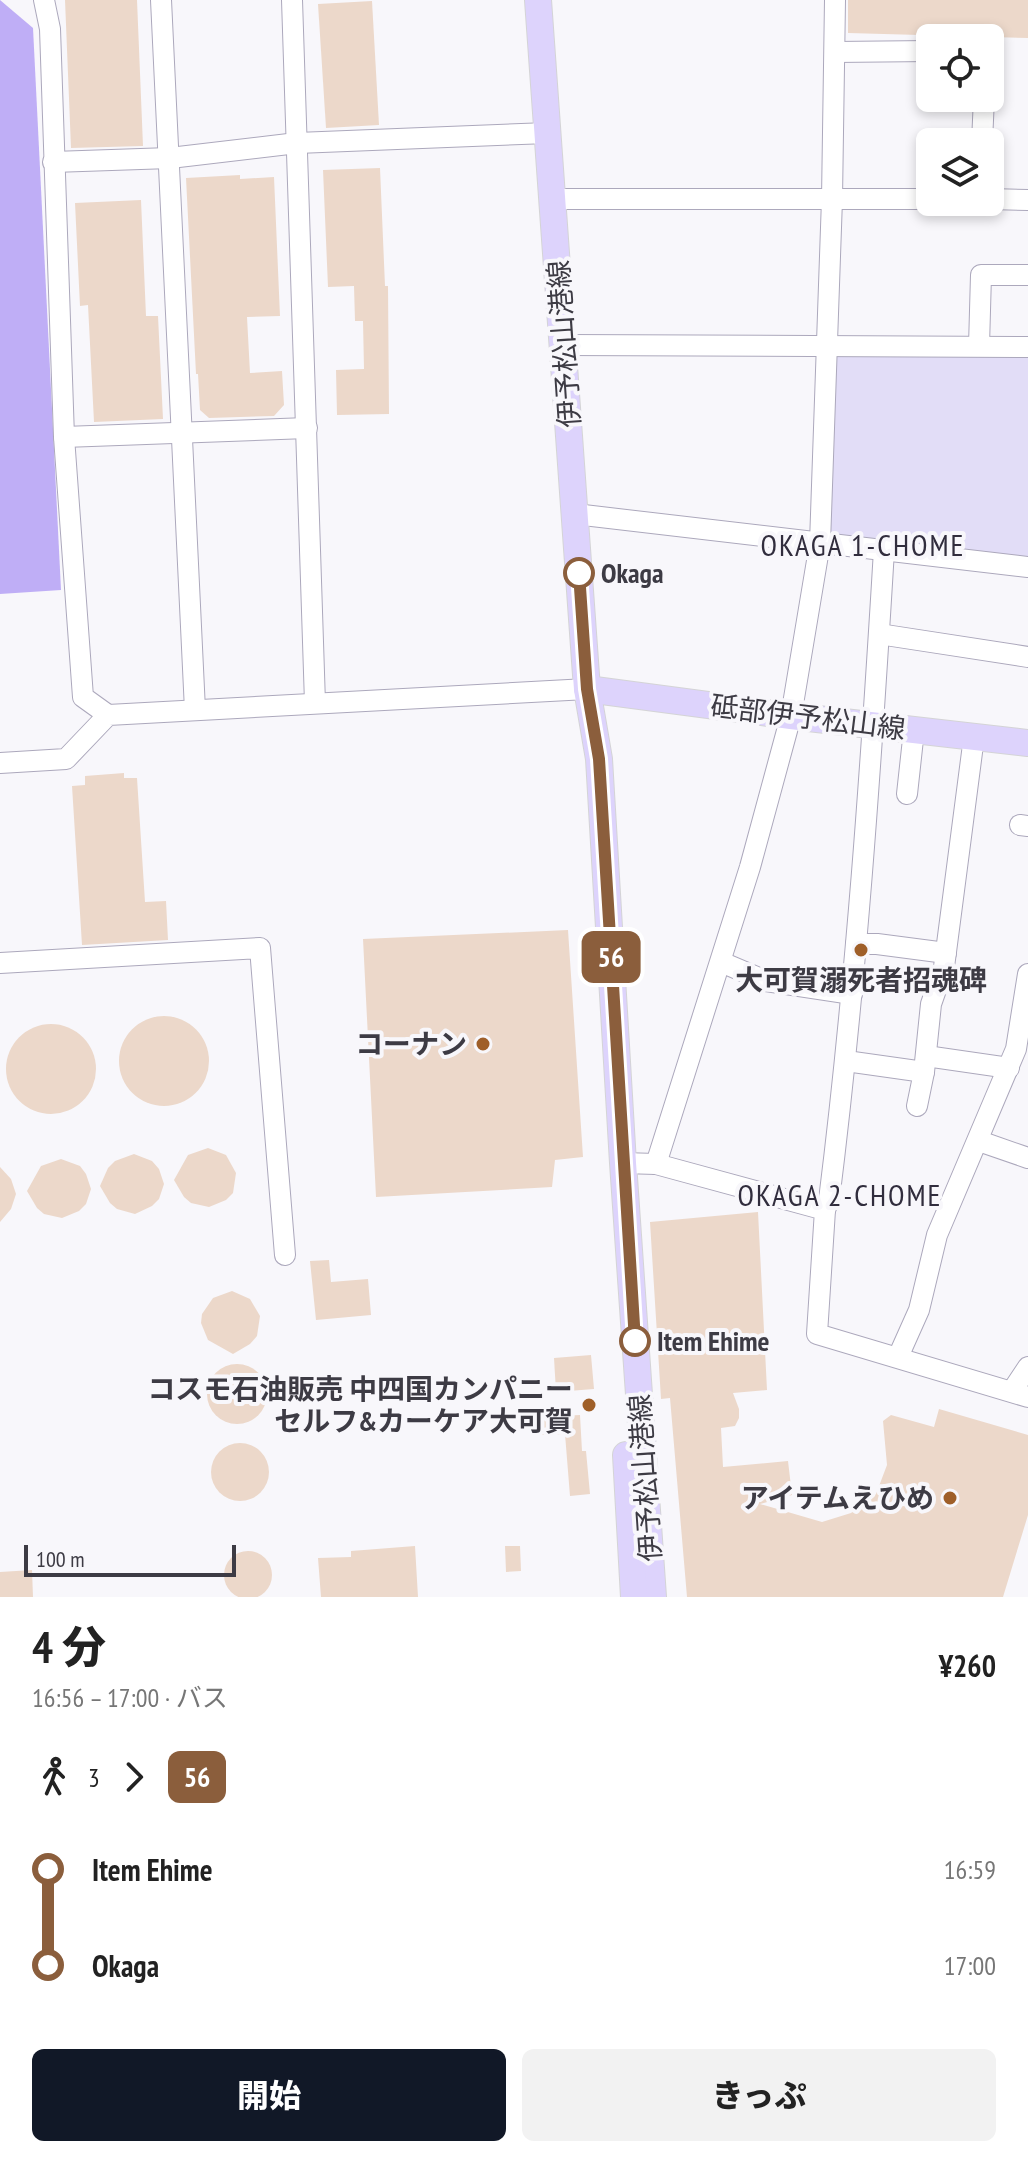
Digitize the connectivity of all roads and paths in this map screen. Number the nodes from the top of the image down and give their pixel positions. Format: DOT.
graph roads {
  1 [pos="44,0"];
  2 [pos="161,0"];
  3 [pos="292,0"];
  4 [pos="538,0"];
  5 [pos="835,0"];
  6 [pos="916,51"];
  7 [pos="835,52"];
  8 [pos="548,133"];
  9 [pos="297,143"];
  10 [pos="170,158"];
  11 [pos="53,162"];
  12 [pos="554,199"];
  13 [pos="832,199"];
  14 [pos="916,199"];
  15 [pos="1004,199"];
  16 [pos="1028,200"];
  17 [pos="1028,275"];
  18 [pos="564,345"];
  19 [pos="827,345"];
  20 [pos="979,346"];
  21 [pos="1028,347"];
  22 [pos="307,428"];
  23 [pos="184,433"];
  24 [pos="64,437"];
  25 [pos="575,514"];
  26 [pos="820,543"];
  27 [pos="884,550"];
  28 [pos="1028,567"];
  29 [pos="879,634"];
  30 [pos="1028,657"];
  31 [pos="587,689"];
  32 [pos="315,703"];
  33 [pos="195,710"];
  34 [pos="108,715"];
  35 [pos="791,716"];
  36 [pos="873,726"];
  37 [pos="914,730"];
  38 [pos="974,737"];
  39 [pos="1028,743"];
  40 [pos="0,763"];
  41 [pos="907,794"];
  42 [pos="856,944"];
  43 [pos="946,953"];
  44 [pos="721,962"];
  45 [pos="0,963"];
  46 [pos="1028,974"];
  47 [pos="852,994"];
  48 [pos="1023,1043"];
  49 [pos="846,1061"];
  50 [pos="925,1064"];
  51 [pos="1008,1070"];
  52 [pos="1028,1079"];
  53 [pos="917,1106"];
  54 [pos="979,1141"];
  55 [pos="1028,1158"];
  56 [pos="623,1163"];
  57 [pos="656,1164"];
  58 [pos="825,1210"];
  59 [pos="285,1255"];
  60 [pos="898,1357"];
  61 [pos="1028,1367"];
  62 [pos="1020,1394"];
  63 [pos="634,1597"];
  64 [pos="653,1597"];
  1 -- 11 [label="street"];
  2 -- 10 [label="street"];
  3 -- 9 [label="street"];
  4 -- 8 [label="main road, 伊予松山港線"];
  5 -- 7 [label="street"];
  6 -- 7 [label="street"];
  7 -- 13 [label="street"];
  8 -- 9 [label="street"];
  8 -- 12 [label="main road, 伊予松山港線"];
  9 -- 10 [label="street"];
  9 -- 22 [label="street"];
  10 -- 11 [label="street"];
  10 -- 23 [label="street"];
  11 -- 24 [label="street"];
  12 -- 13 [label="street"];
  12 -- 18 [label="main road, 伊予松山港線"];
  13 -- 14 [label="street"];
  13 -- 19 [label="street"];
  15 -- 16 [label="street"];
  17 -- 20 [label="street"];
  18 -- 19 [label="street"];
  18 -- 25 [label="main road, 伊予松山港線"];
  19 -- 20 [label="street"];
  19 -- 26 [label="street"];
  20 -- 21 [label="street"];
  22 -- 23 [label="street"];
  22 -- 32 [label="street"];
  23 -- 24 [label="street"];
  23 -- 33 [label="street"];
  24 -- 34 [label="street"];
  25 -- 26 [label="street"];
  25 -- 31 [label="main road, 伊予松山港線"];
  26 -- 27 [label="street"];
  26 -- 35 [label="street"];
  27 -- 28 [label="street"];
  27 -- 29 [label="street"];
  29 -- 30 [label="street"];
  29 -- 36 [label="street"];
  31 -- 32 [label="street"];
  31 -- 35 [label="main road, 砥部伊予松山線"];
  31 -- 56 [label="main road, 伊予松山港線"];
  31 -- 63 [label="main road, 伊予松山港線"];
  32 -- 33 [label="street"];
  33 -- 34 [label="street"];
  34 -- 40 [label="street"];
  35 -- 36 [label="main road, 砥部伊予松山線"];
  35 -- 44 [label="street"];
  36 -- 37 [label="main road, 砥部伊予松山線"];
  36 -- 42 [label="street"];
  37 -- 38 [label="main road, 砥部伊予松山線"];
  37 -- 41 [label="street"];
  38 -- 39 [label="main road, 砥部伊予松山線"];
  38 -- 43 [label="street"];
  42 -- 43 [label="street"];
  42 -- 47 [label="street"];
  43 -- 50 [label="street"];
  44 -- 47 [label="street"];
  44 -- 57 [label="street"];
  45 -- 59 [label="street"];
  46 -- 48 [label="street"];
  47 -- 49 [label="street"];
  48 -- 51 [label="street"];
  49 -- 50 [label="street"];
  49 -- 58 [label="street"];
  50 -- 51 [label="street"];
  50 -- 53 [label="street"];
  51 -- 52 [label="street"];
  51 -- 54 [label="street"];
  54 -- 55 [label="street"];
  54 -- 60 [label="street"];
  56 -- 57 [label="street"];
  56 -- 64 [label="main road, 伊予松山港線"];
  57 -- 58 [label="street"];
  58 -- 60 [label="street"];
  60 -- 62 [label="street"];
  61 -- 62 [label="street"];
}
